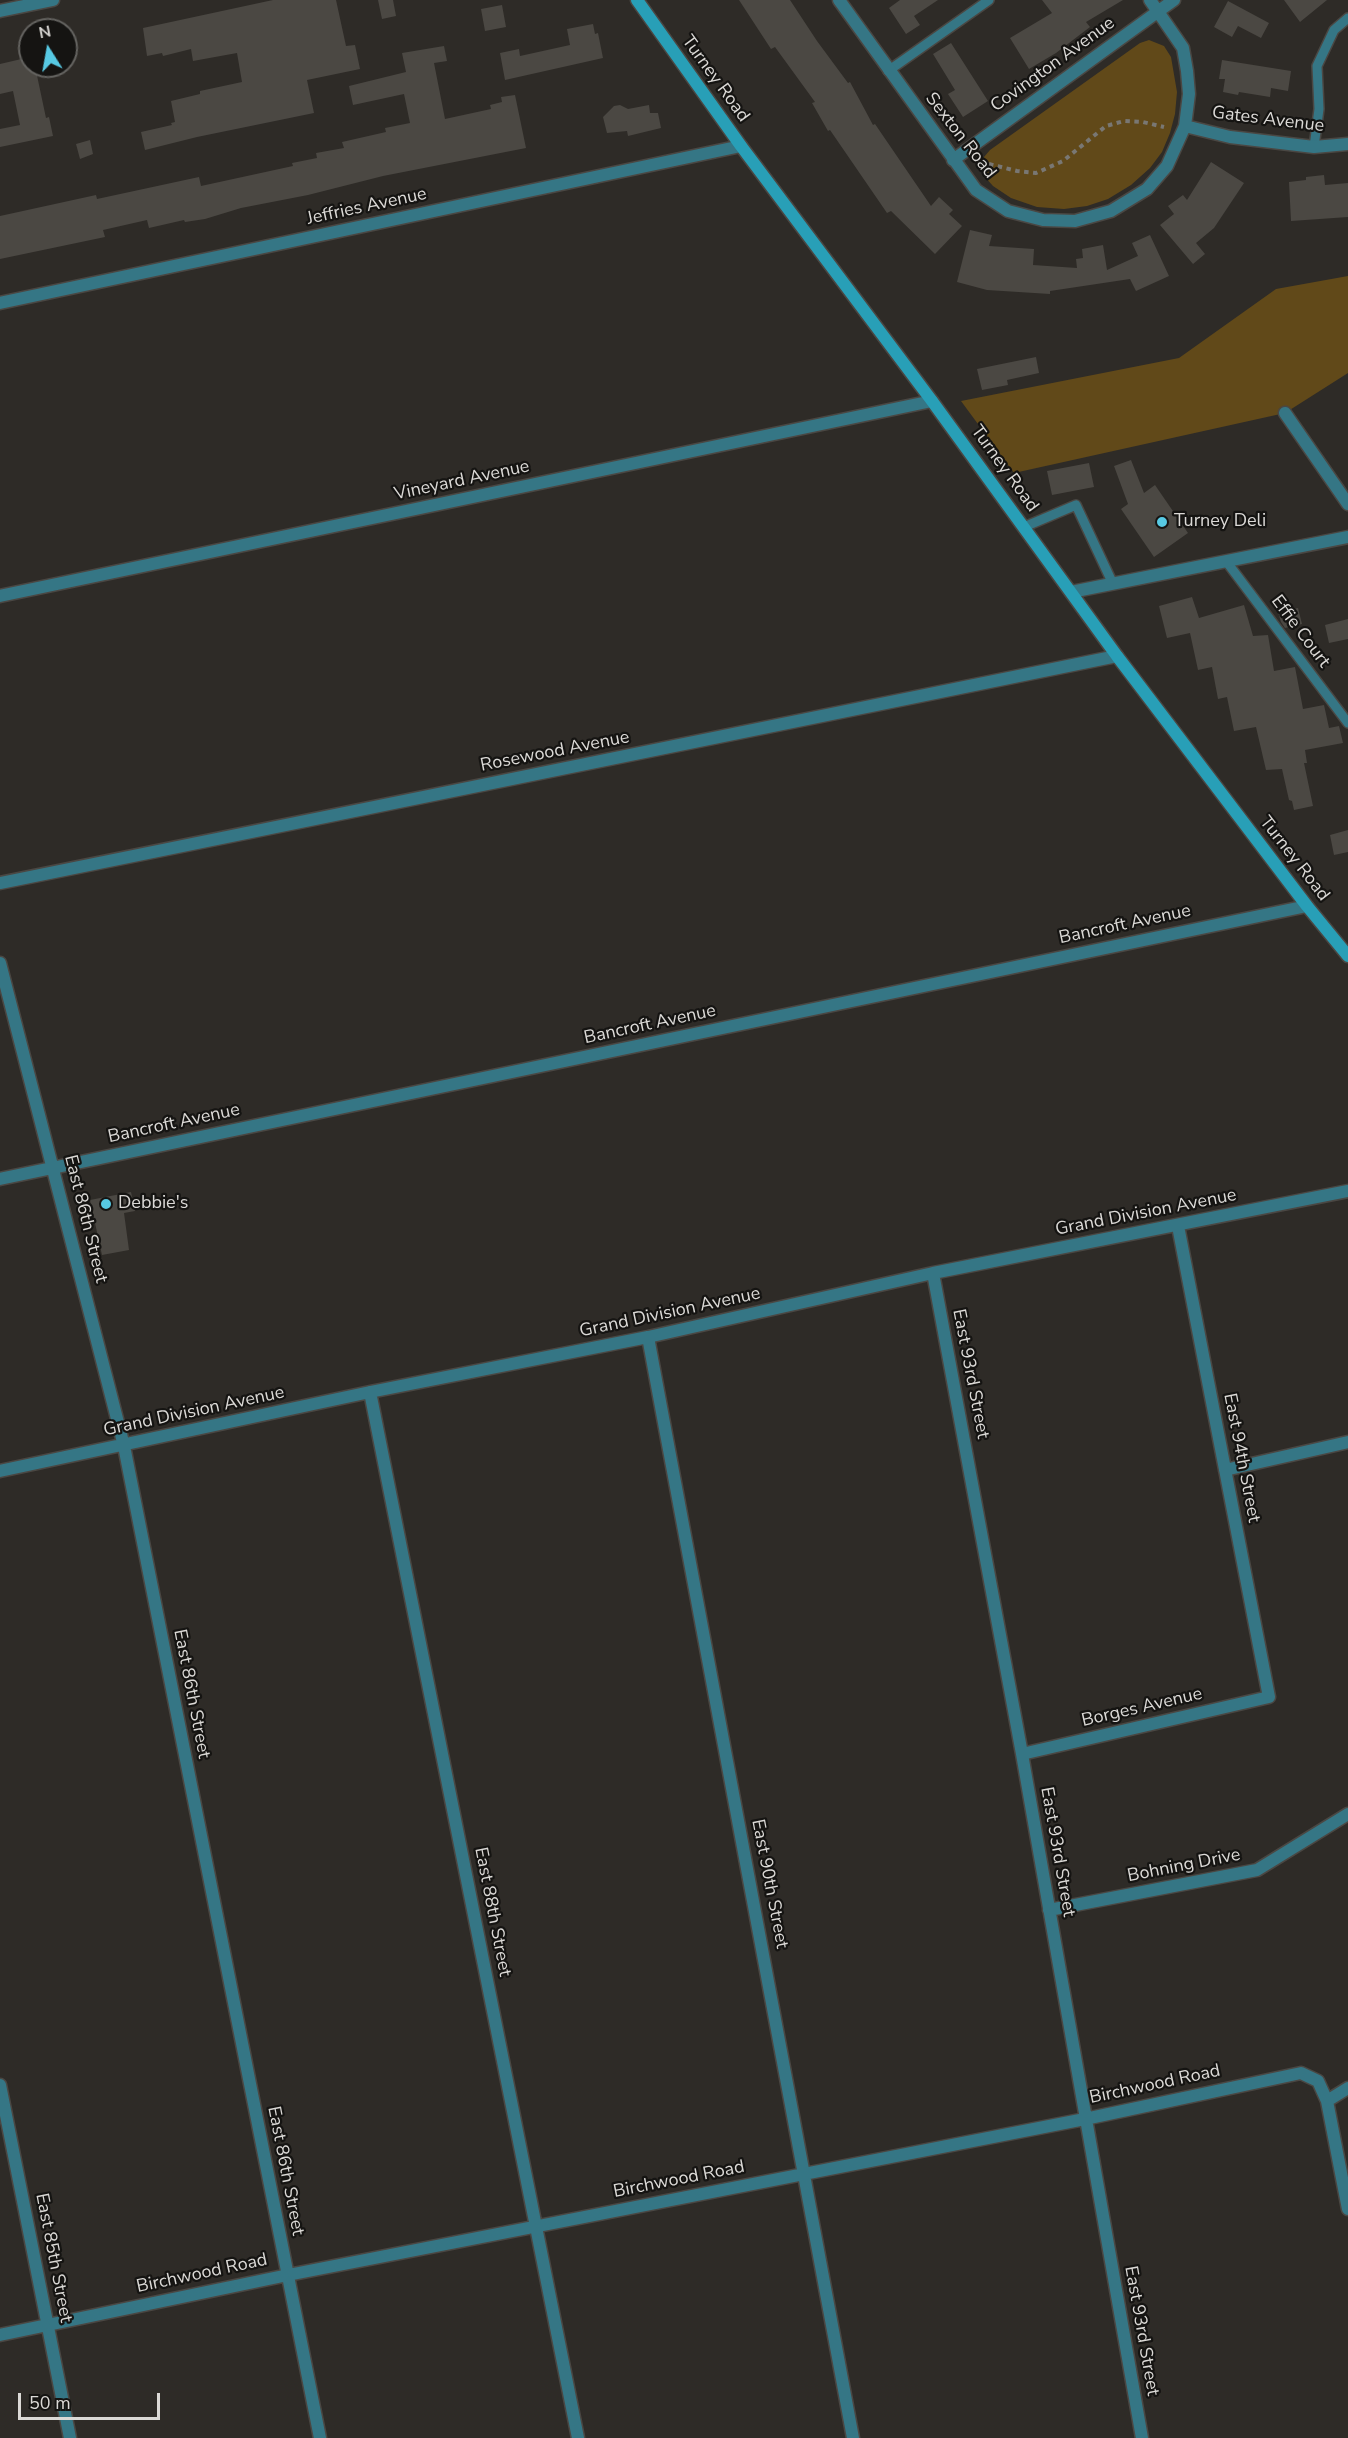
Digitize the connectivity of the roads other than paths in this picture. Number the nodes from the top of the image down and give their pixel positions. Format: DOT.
graph roads {
  1 [pos="53,0"];
  2 [pos="637,0"];
  3 [pos="839,0"];
  4 [pos="989,0"];
  5 [pos="1150,0"];
  6 [pos="1174,0"];
  7 [pos="0,11"];
  8 [pos="1159,12"];
  9 [pos="1348,18"];
  10 [pos="888,71"];
  11 [pos="1185,126"];
  12 [pos="1348,144"];
  13 [pos="741,146"];
  14 [pos="1314,147"];
  15 [pos="953,160"];
  16 [pos="0,303"];
  17 [pos="932,400"];
  18 [pos="1285,413"];
  19 [pos="1348,504"];
  20 [pos="1024,527"];
  21 [pos="1348,537"];
  22 [pos="1226,561"];
  23 [pos="1113,584"];
  24 [pos="1071,592"];
  25 [pos="0,596"];
  26 [pos="1117,656"];
  27 [pos="1348,723"];
  28 [pos="0,883"];
  29 [pos="1307,906"];
  30 [pos="1348,956"];
  31 [pos="0,963"];
  32 [pos="53,1168"];
  33 [pos="0,1179"];
  34 [pos="1348,1191"];
  35 [pos="1178,1226"];
  36 [pos="933,1274"];
  37 [pos="648,1337"];
  38 [pos="370,1392"];
  39 [pos="1348,1442"];
  40 [pos="124,1446"];
  41 [pos="1225,1470"];
  42 [pos="0,1471"];
  43 [pos="1269,1697"];
  44 [pos="1022,1754"];
  45 [pos="1348,1814"];
  46 [pos="1049,1910"];
  47 [pos="0,2085"];
  48 [pos="1348,2088"];
  49 [pos="1327,2101"];
  50 [pos="1085,2119"];
  51 [pos="804,2173"];
  52 [pos="1348,2209"];
  53 [pos="536,2226"];
  54 [pos="288,2275"];
  55 [pos="48,2325"];
  56 [pos="0,2335"];
  57 [pos="70,2438"];
  58 [pos="320,2438"];
  59 [pos="578,2438"];
  60 [pos="853,2438"];
  61 [pos="1142,2438"];
  1 -- 7 [label="street"];
  2 -- 13 [label="main road, Turney Road"];
  3 -- 10 [label="street, Sexton Road"];
  4 -- 10 [label="lane"];
  5 -- 8 [label="street, Sexton Road"];
  6 -- 8 [label="street, Covington Avenue"];
  8 -- 11 [label="street, Sexton Road"];
  8 -- 15 [label="street, Covington Avenue"];
  9 -- 14 [label="lane"];
  10 -- 15 [label="street, Sexton Road"];
  11 -- 14 [label="street, Gates Avenue"];
  11 -- 15 [label="street, Sexton Road"];
  12 -- 14 [label="street, Gates Avenue"];
  13 -- 16 [label="street, Jeffries Avenue"];
  13 -- 17 [label="main road, Turney Road"];
  17 -- 20 [label="main road, Turney Road"];
  17 -- 25 [label="street, Vineyard Avenue"];
  18 -- 19 [label="street"];
  20 -- 23 [label="lane"];
  20 -- 24 [label="main road, Turney Road"];
  21 -- 22 [label="street"];
  22 -- 23 [label="street"];
  22 -- 27 [label="lane, Effie Court"];
  23 -- 24 [label="street"];
  24 -- 26 [label="main road, Turney Road"];
  26 -- 28 [label="street, Rosewood Avenue"];
  26 -- 29 [label="main road, Turney Road"];
  29 -- 30 [label="main road, Turney Road"];
  29 -- 32 [label="street, Bancroft Avenue"];
  31 -- 32 [label="street, East 86th Street"];
  32 -- 33 [label="street, Bancroft Avenue"];
  32 -- 40 [label="street, East 86th Street"];
  34 -- 35 [label="street, Grand Division Avenue"];
  35 -- 36 [label="street, Grand Division Avenue"];
  35 -- 41 [label="street, East 94th Street"];
  36 -- 37 [label="street, Grand Division Avenue"];
  36 -- 44 [label="street, East 93rd Street"];
  37 -- 38 [label="street, Grand Division Avenue"];
  37 -- 51 [label="street, East 90th Street"];
  38 -- 40 [label="street, Grand Division Avenue"];
  38 -- 53 [label="street, East 88th Street"];
  39 -- 41 [label="street"];
  40 -- 42 [label="street, Grand Division Avenue"];
  40 -- 54 [label="street, East 86th Street"];
  41 -- 43 [label="street, East 94th Street"];
  43 -- 44 [label="street, Borges Avenue"];
  44 -- 46 [label="street, East 93rd Street"];
  45 -- 46 [label="street, Bohning Drive"];
  46 -- 50 [label="street, East 93rd Street"];
  47 -- 55 [label="street, East 85th Street"];
  48 -- 49 [label="street"];
  49 -- 50 [label="street, Birchwood Road"];
  49 -- 52 [label="street"];
  50 -- 51 [label="street, Birchwood Road"];
  50 -- 61 [label="street, East 93rd Street"];
  51 -- 53 [label="street, Birchwood Road"];
  51 -- 60 [label="street, East 90th Street"];
  53 -- 54 [label="street, Birchwood Road"];
  53 -- 59 [label="street, East 88th Street"];
  54 -- 55 [label="street, Birchwood Road"];
  54 -- 58 [label="street, East 86th Street"];
  55 -- 56 [label="street, Birchwood Road"];
  55 -- 57 [label="street, East 85th Street"];
}
